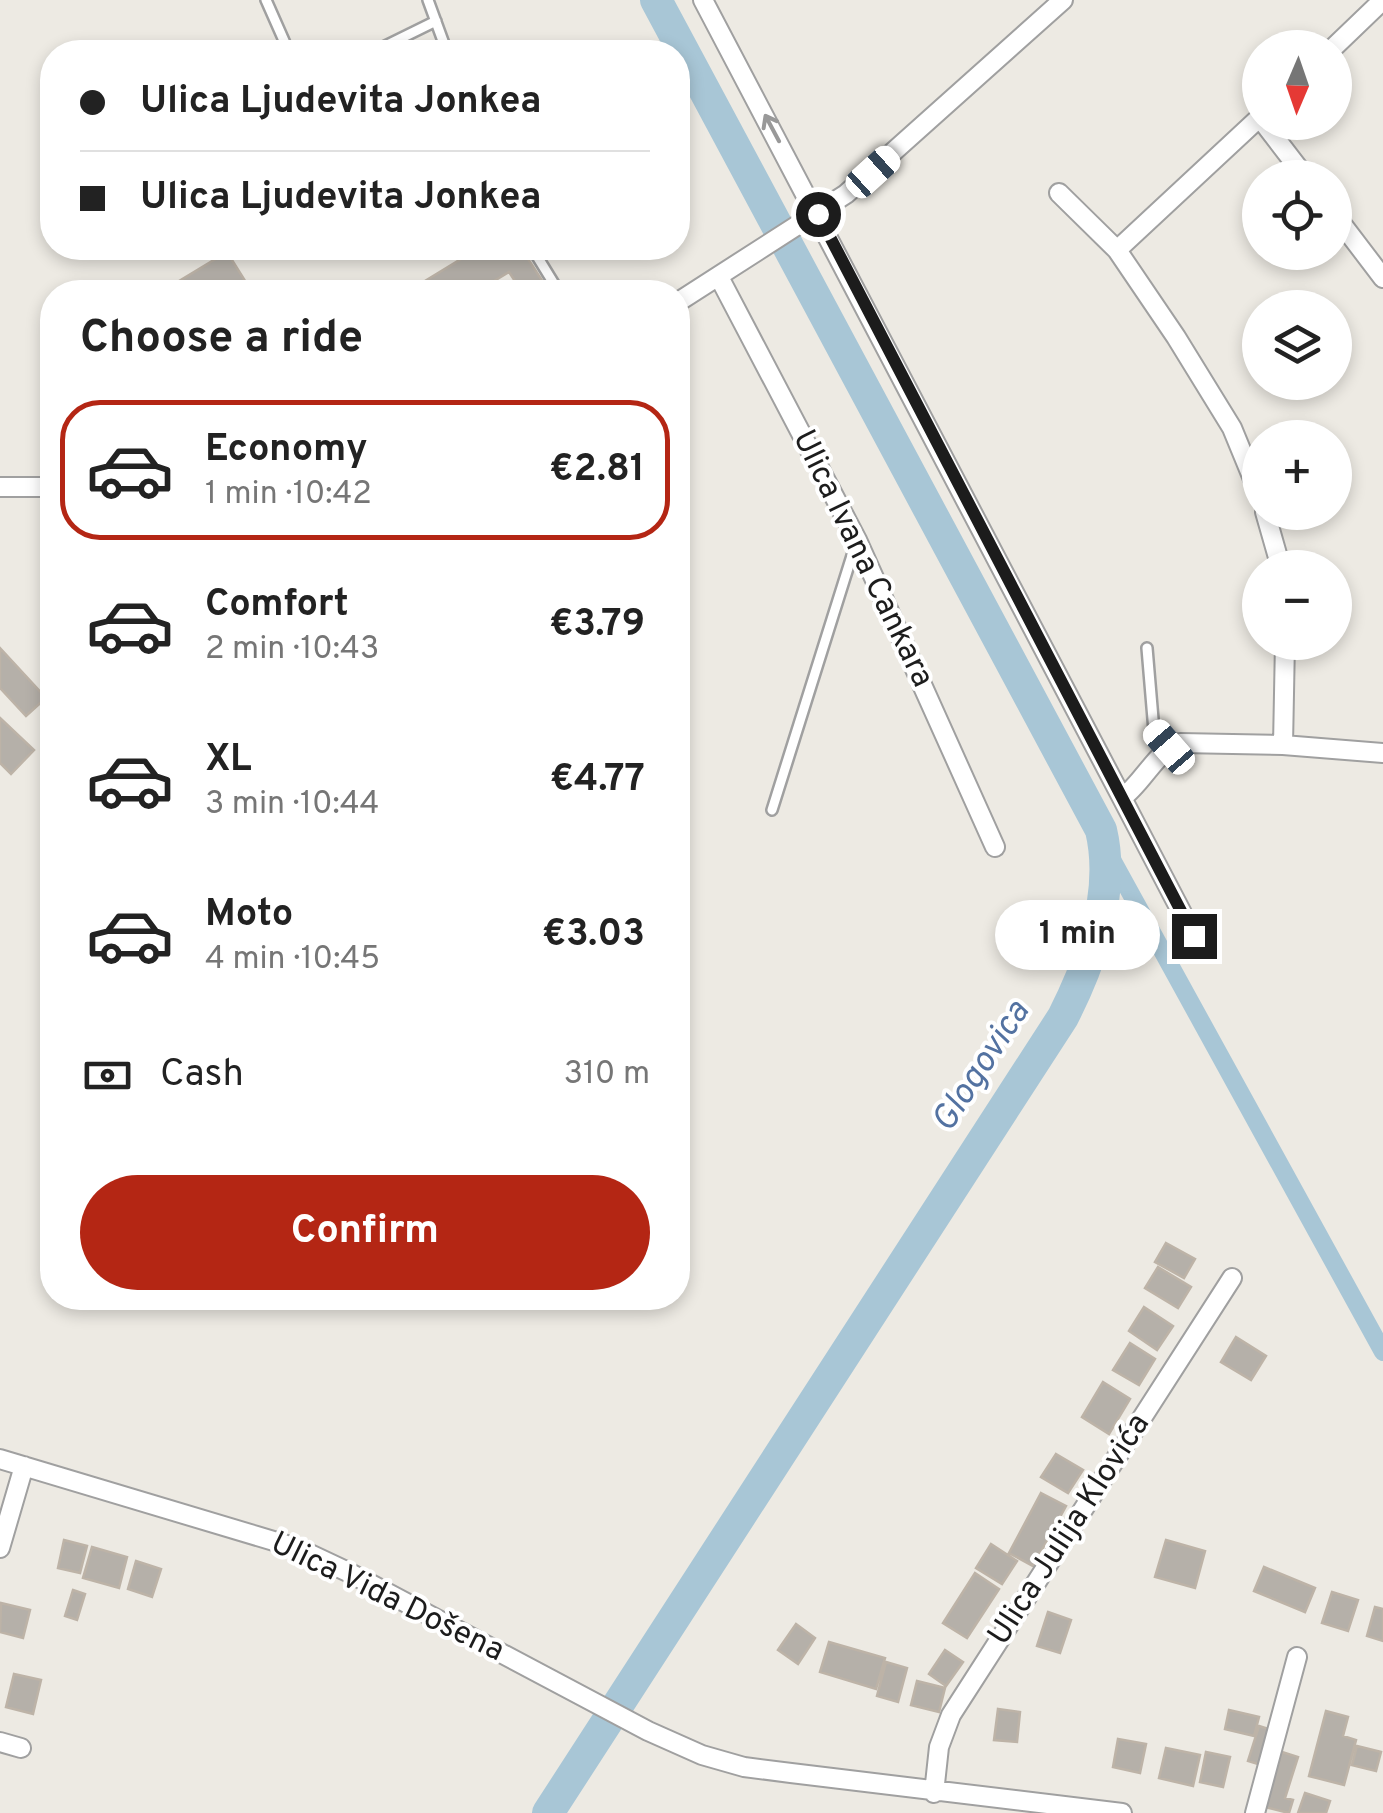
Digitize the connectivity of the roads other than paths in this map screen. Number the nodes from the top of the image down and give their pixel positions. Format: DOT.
graph roads {
  1 [pos="266,0"];
  2 [pos="428,0"];
  3 [pos="703,0"];
  4 [pos="1062,0"];
  5 [pos="1383,0"];
  6 [pos="436,21"];
  7 [pos="1352,30"];
  8 [pos="284,40"];
  9 [pos="397,40"];
  10 [pos="443,40"];
  11 [pos="1242,136"];
  12 [pos="1277,140"];
  13 [pos="1292,160"];
  14 [pos="1058,193"];
  15 [pos="812,218"];
  16 [pos="1352,237"];
  17 [pos="1117,250"];
  18 [pos="727,272"];
  19 [pos="1383,278"];
  20 [pos="690,295"];
  21 [pos="1242,452"];
  22 [pos="0,487"];
  23 [pos="40,488"];
  24 [pos="857,540"];
  25 [pos="1146,648"];
  26 [pos="1284,660"];
  27 [pos="1283,745"];
  28 [pos="1169,747"];
  29 [pos="1383,753"];
  30 [pos="1122,798"];
  31 [pos="772,810"];
  32 [pos="995,847"];
  33 [pos="1194,936"];
  34 [pos="1232,1278"];
  35 [pos="0,1459"];
  36 [pos="24,1466"];
  37 [pos="0,1548"];
  38 [pos="1298,1657"];
  39 [pos="0,1742"];
  40 [pos="21,1748"];
  41 [pos="934,1793"];
  42 [pos="1122,1813"];
  43 [pos="1255,1813"];
  1 -- 8 [label="lane"];
  2 -- 6 [label="lane"];
  15 -- 3 [label="street, one-way"];
  4 -- 15 [label="street"];
  5 -- 7 [label="street"];
  6 -- 9 [label="lane"];
  6 -- 10 [label="lane"];
  11 -- 17 [label="street"];
  12 -- 13 [label="street"];
  14 -- 17 [label="street"];
  15 -- 18 [label="street"];
  15 -- 30 [label="street"];
  16 -- 19 [label="street"];
  17 -- 21 [label="street"];
  18 -- 20 [label="street"];
  18 -- 24 [label="street, Ulica Ivana Cankara"];
  22 -- 23 [label="street"];
  24 -- 31 [label="lane"];
  24 -- 32 [label="street, Ulica Ivana Cankara"];
  25 -- 28 [label="lane"];
  26 -- 27 [label="street"];
  27 -- 28 [label="street"];
  27 -- 29 [label="street"];
  28 -- 30 [label="street"];
  30 -- 33 [label="street"];
  34 -- 41 [label="street, Ulica Julija Klovića"];
  35 -- 36 [label="street, Ulica Vida Došena"];
  36 -- 37 [label="street"];
  36 -- 41 [label="street, Ulica Vida Došena"];
  38 -- 43 [label="street"];
  39 -- 40 [label="street"];
  41 -- 42 [label="street, Ulica Vida Došena"];
}
